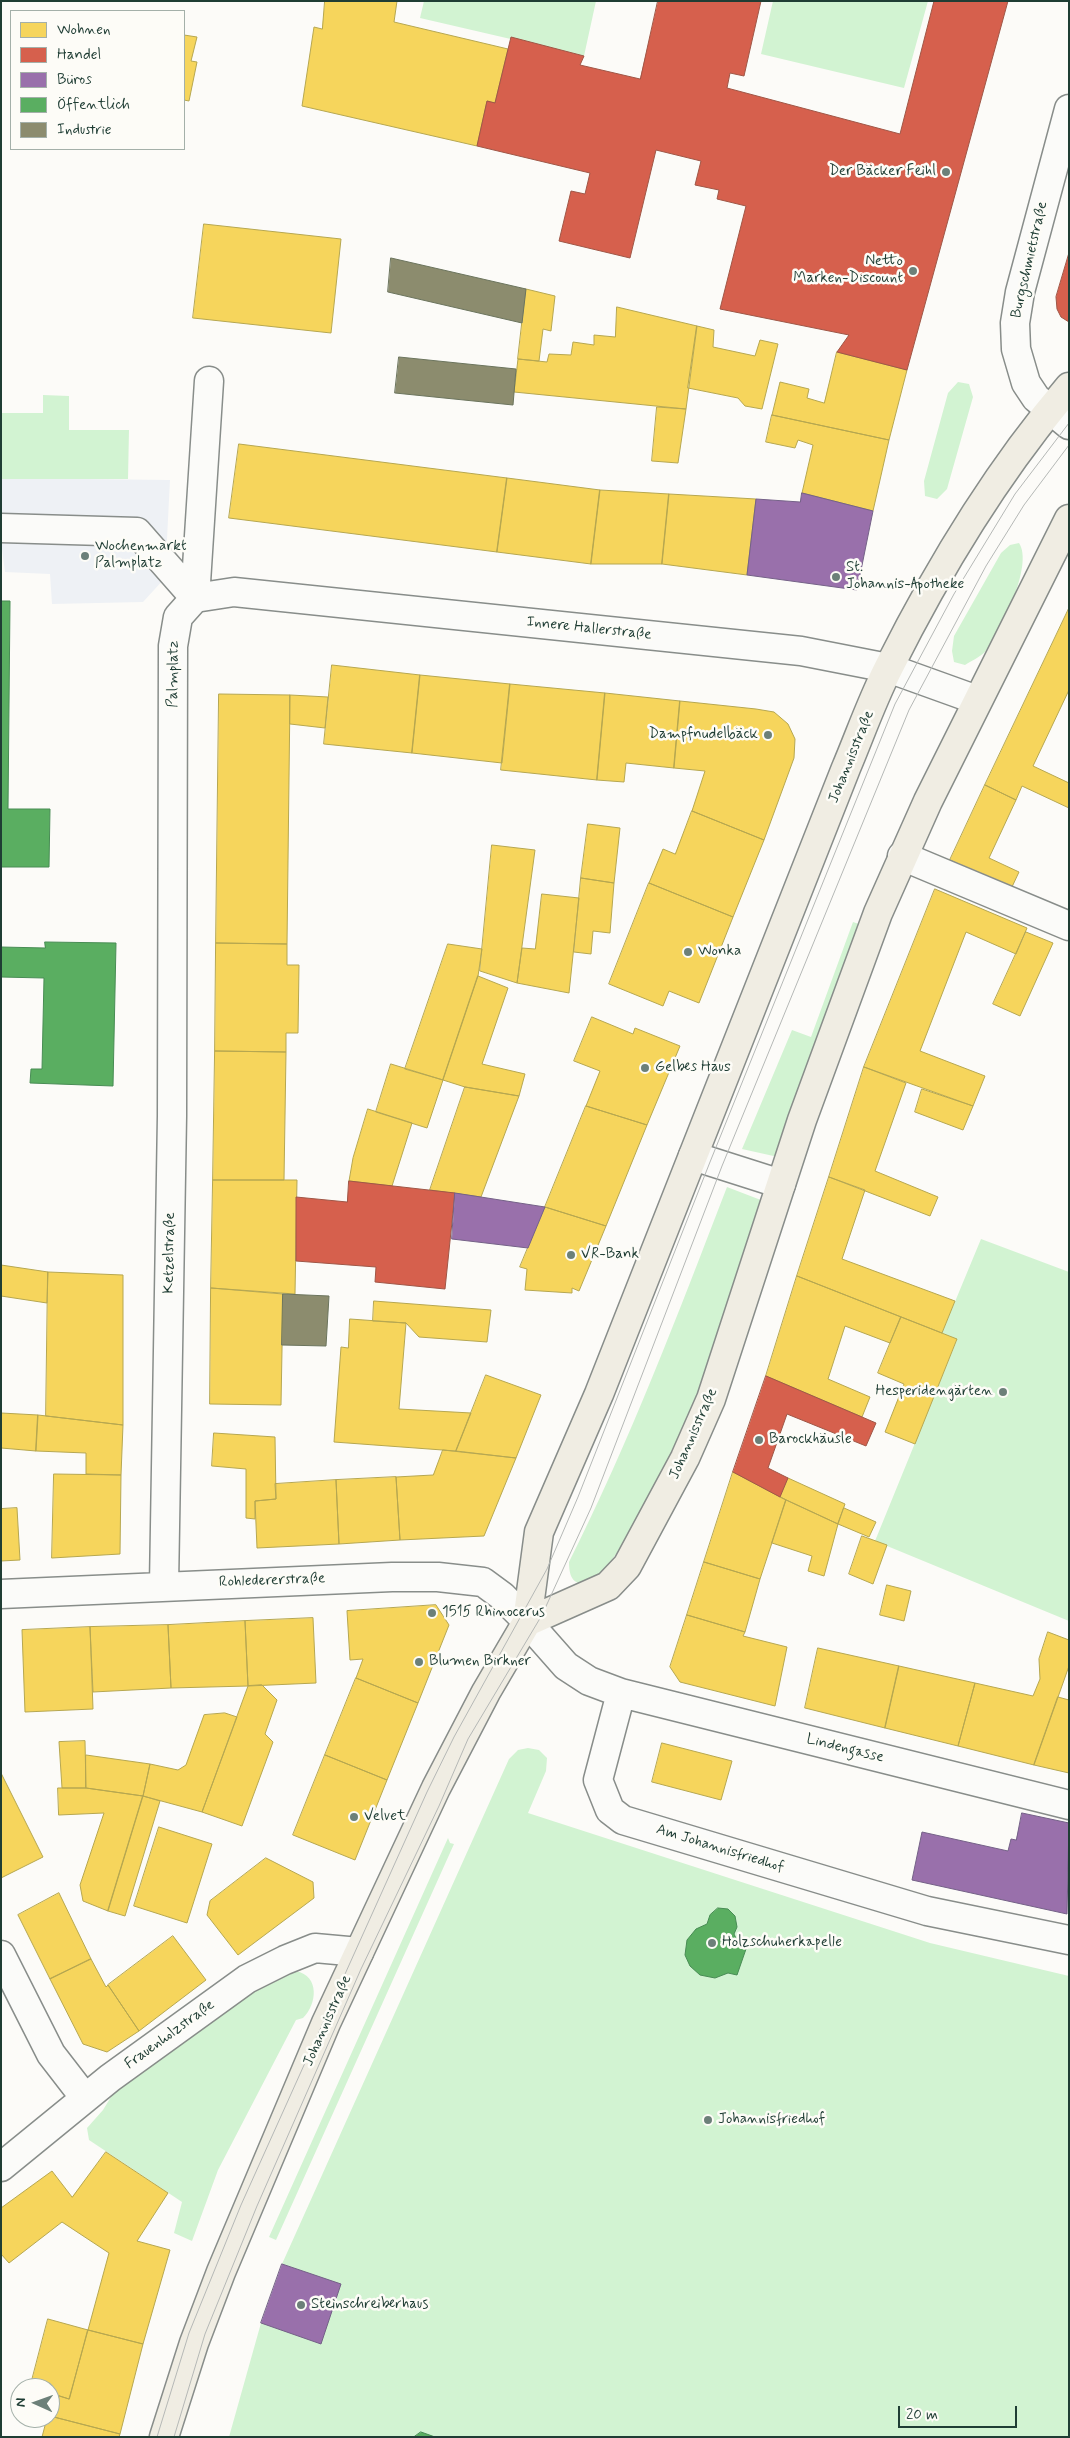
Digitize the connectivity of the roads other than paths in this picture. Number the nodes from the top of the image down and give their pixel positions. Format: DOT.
graph roads {
  1 [pos="1069,109"];
  2 [pos="209,381"];
  3 [pos="1069,388"];
  4 [pos="1059,417"];
  5 [pos="1069,519"];
  6 [pos="1,528"];
  7 [pos="195,598"];
  8 [pos="888,668"];
  9 [pos="977,700"];
  10 [pos="902,856"];
  11 [pos="173,920"];
  12 [pos="1069,926"];
  13 [pos="693,1156"];
  14 [pos="781,1184"];
  15 [pos="164,1585"];
  16 [pos="1,1594"];
  17 [pos="527,1622"];
  18 [pos="621,1693"];
  19 [pos="1069,1805"];
  20 [pos="1069,1940"];
  21 [pos="359,1952"];
  22 [pos="1,1955"];
  23 [pos="84,2098"];
  24 [pos="1,2167"];
  25 [pos="164,2437"];
  1 -- 4 [label="street, Burgschmietstraße"];
  2 -- 7 [label="street"];
  3 -- 4 [label="main road, Johannisstraße"];
  4 -- 8 [label="main road, Johannisstraße"];
  5 -- 9 [label="main road, Johannisstraße"];
  6 -- 7 [label="street"];
  7 -- 8 [label="street, Innere Hallerstraße"];
  7 -- 11 [label="street, Palmplatz"];
  8 -- 9 [label="street, Innere Hallerstraße"];
  8 -- 13 [label="main road, Johannisstraße"];
  9 -- 10 [label="main road, Johannisstraße"];
  10 -- 12 [label="street"];
  10 -- 14 [label="main road, Johannisstraße"];
  11 -- 15 [label="street, Ketzelstraße"];
  13 -- 14 [label="street"];
  13 -- 17 [label="main road, Johannisstraße"];
  14 -- 17 [label="main road, Johannisstraße"];
  15 -- 16 [label="street, Rohledererstraße"];
  15 -- 17 [label="street, Rohledererstraße"];
  17 -- 18 [label="street"];
  17 -- 21 [label="main road, Johannisstraße"];
  18 -- 19 [label="street, Lindengasse"];
  18 -- 20 [label="street, Am Johannisfriedhof"];
  21 -- 23 [label="street, Frauenholzstraße"];
  21 -- 25 [label="main road, Johannisstraße"];
  22 -- 23 [label="street"];
  23 -- 24 [label="street, Frauenholzstraße"];
}
